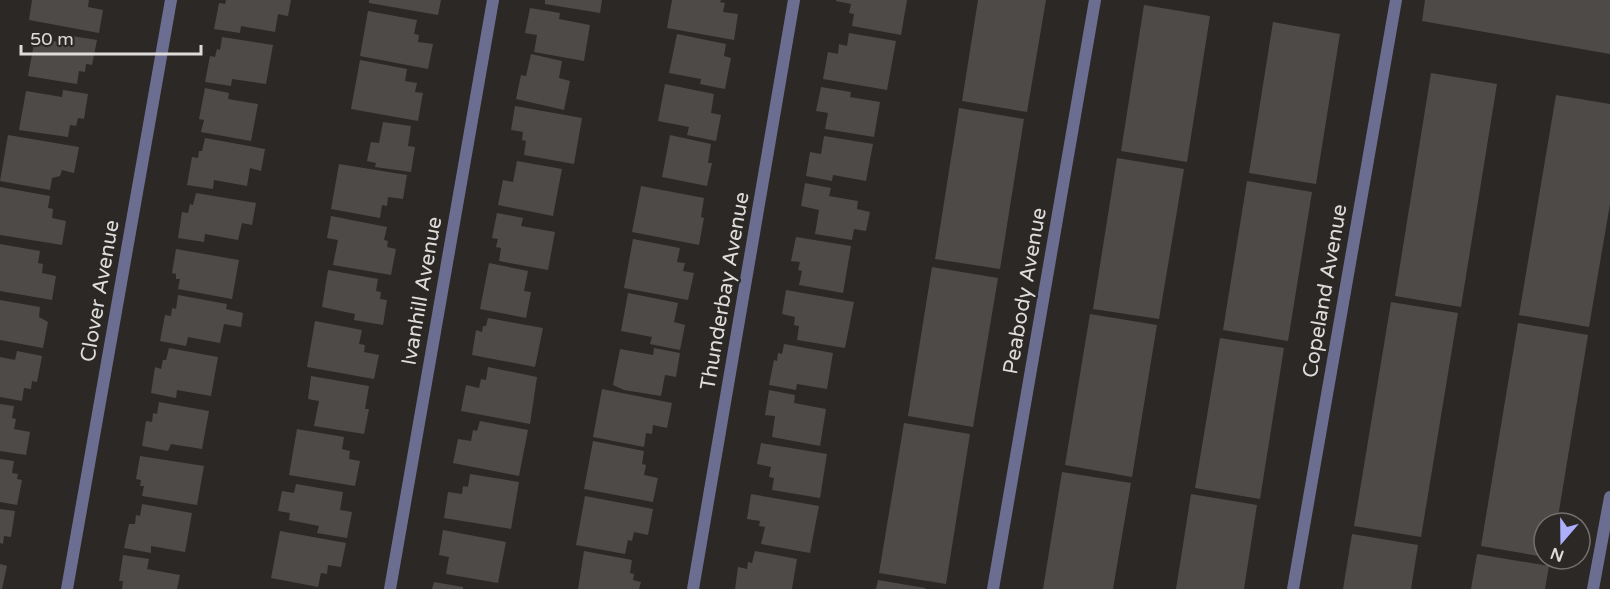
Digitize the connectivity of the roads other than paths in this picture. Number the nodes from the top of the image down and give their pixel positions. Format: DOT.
graph roads {
  1 [pos="171,0"];
  2 [pos="493,0"];
  3 [pos="794,0"];
  4 [pos="1095,0"];
  5 [pos="1396,0"];
  6 [pos="1610,497"];
  7 [pos="67,589"];
  8 [pos="390,589"];
  9 [pos="693,589"];
  10 [pos="993,589"];
  11 [pos="1293,589"];
  12 [pos="1593,589"];
  1 -- 7 [label="street, Clover Avenue"];
  2 -- 8 [label="street, Ivanhill Avenue"];
  3 -- 9 [label="street, Thunderbay Avenue"];
  4 -- 10 [label="street, Peabody Avenue"];
  5 -- 11 [label="street, Copeland Avenue"];
  6 -- 12 [label="street"];
}
